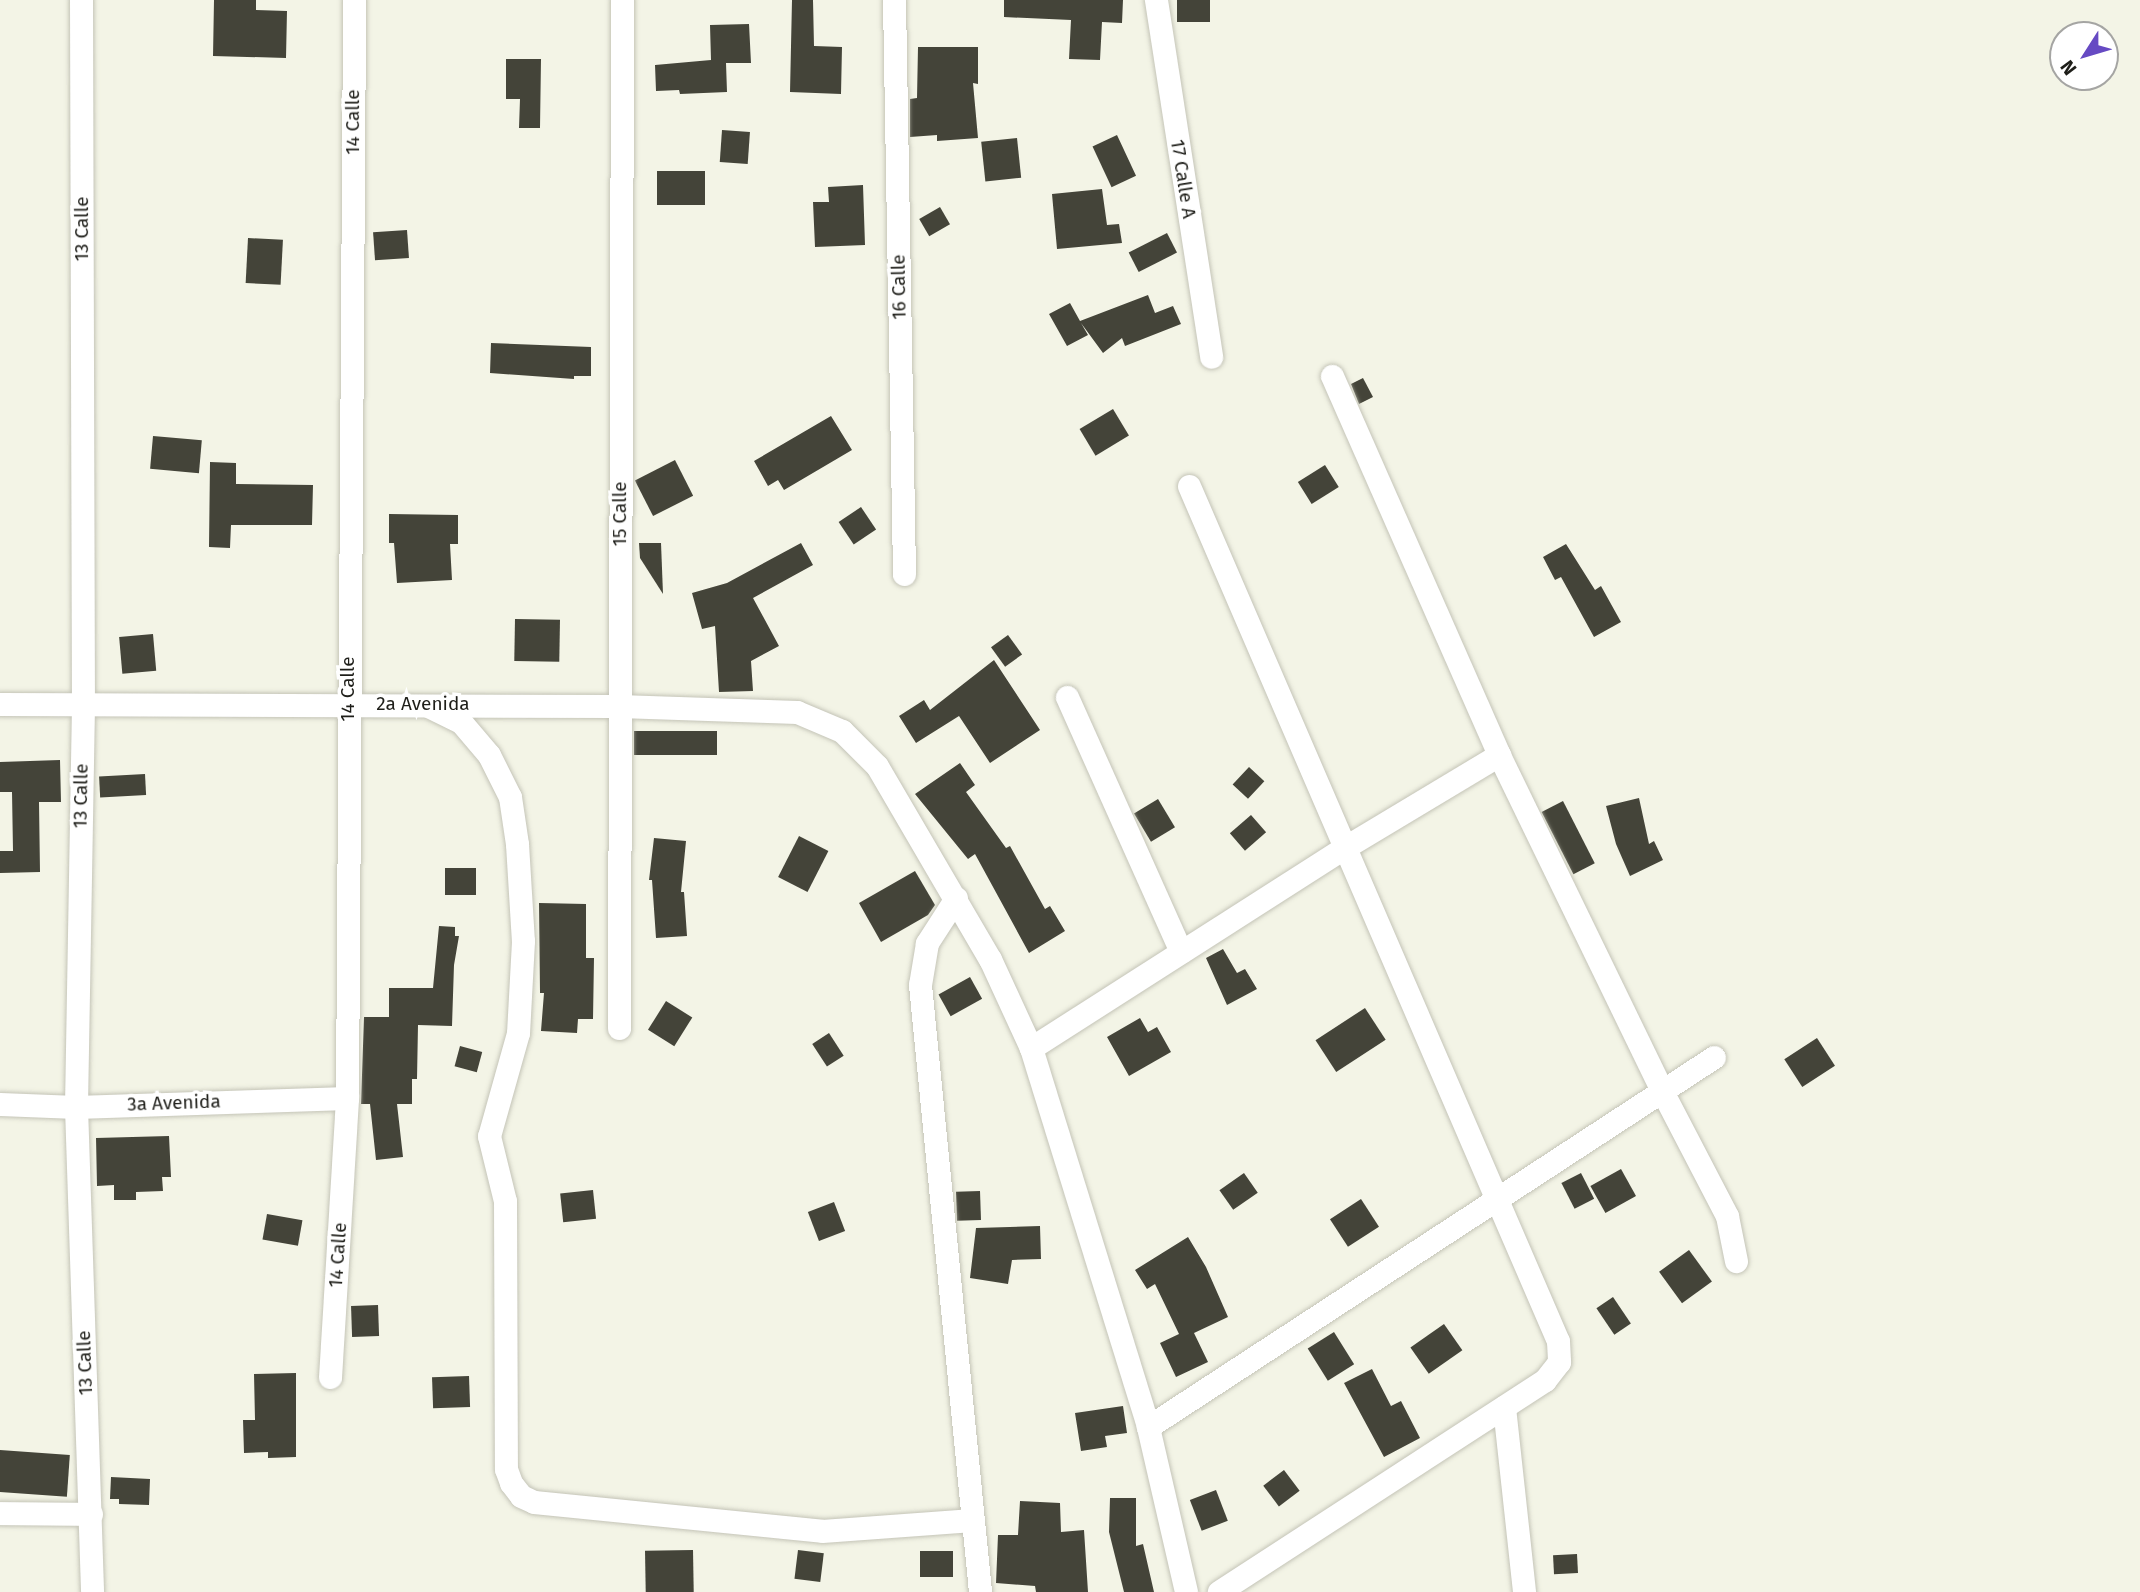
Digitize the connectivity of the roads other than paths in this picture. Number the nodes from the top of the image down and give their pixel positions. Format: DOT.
graph roads {
  1 [pos="81,0"];
  2 [pos="354,0"];
  3 [pos="622,0"];
  4 [pos="894,0"];
  5 [pos="1156,0"];
  6 [pos="1211,357"];
  7 [pos="1332,376"];
  8 [pos="1189,486"];
  9 [pos="904,574"];
  10 [pos="1067,697"];
  11 [pos="0,704"];
  12 [pos="348,704"];
  13 [pos="424,704"];
  14 [pos="83,705"];
  15 [pos="619,706"];
  16 [pos="1499,755"];
  17 [pos="1344,848"];
  18 [pos="956,898"];
  19 [pos="1181,952"];
  20 [pos="619,1028"];
  21 [pos="1031,1048"];
  22 [pos="1714,1057"];
  23 [pos="1662,1091"];
  24 [pos="347,1098"];
  25 [pos="0,1104"];
  26 [pos="76,1107"];
  27 [pos="1497,1199"];
  28 [pos="1736,1261"];
  29 [pos="330,1377"];
  30 [pos="1504,1407"];
  31 [pos="1149,1427"];
  32 [pos="0,1513"];
  33 [pos="90,1514"];
  34 [pos="973,1520"];
  35 [pos="92,1592"];
  36 [pos="980,1592"];
  37 [pos="1186,1592"];
  38 [pos="1219,1592"];
  39 [pos="1524,1592"];
  1 -- 14 [label="street, 13 Calle"];
  2 -- 12 [label="street, 14 Calle"];
  3 -- 15 [label="street, 15 Calle"];
  4 -- 9 [label="street, 16 Calle"];
  5 -- 6 [label="street, 17 Calle A"];
  7 -- 16 [label="street"];
  8 -- 17 [label="street"];
  10 -- 19 [label="street"];
  11 -- 14 [label="street, 2a Avenida"];
  12 -- 13 [label="street, 2a Avenida"];
  12 -- 14 [label="street, 2a Avenida"];
  12 -- 24 [label="street, 14 Calle"];
  13 -- 15 [label="street, 2a Avenida"];
  13 -- 34 [label="street"];
  14 -- 26 [label="street, 13 Calle"];
  15 -- 18 [label="street, 2a Avenida"];
  15 -- 20 [label="street, 15 Calle"];
  16 -- 17 [label="street"];
  16 -- 23 [label="street"];
  17 -- 19 [label="street"];
  17 -- 27 [label="street"];
  18 -- 21 [label="street"];
  18 -- 34 [label="street"];
  19 -- 21 [label="street"];
  21 -- 31 [label="street"];
  22 -- 23 [label="street"];
  23 -- 27 [label="street"];
  23 -- 28 [label="street"];
  24 -- 26 [label="street, 3a Avenida"];
  24 -- 29 [label="street, 14 Calle"];
  25 -- 26 [label="street, 3a Avenida"];
  26 -- 33 [label="street, 13 Calle"];
  27 -- 30 [label="street"];
  27 -- 31 [label="street"];
  30 -- 38 [label="street"];
  30 -- 39 [label="street"];
  31 -- 37 [label="street"];
  32 -- 33 [label="street"];
  33 -- 35 [label="street, 13 Calle"];
  34 -- 36 [label="street"];
}
